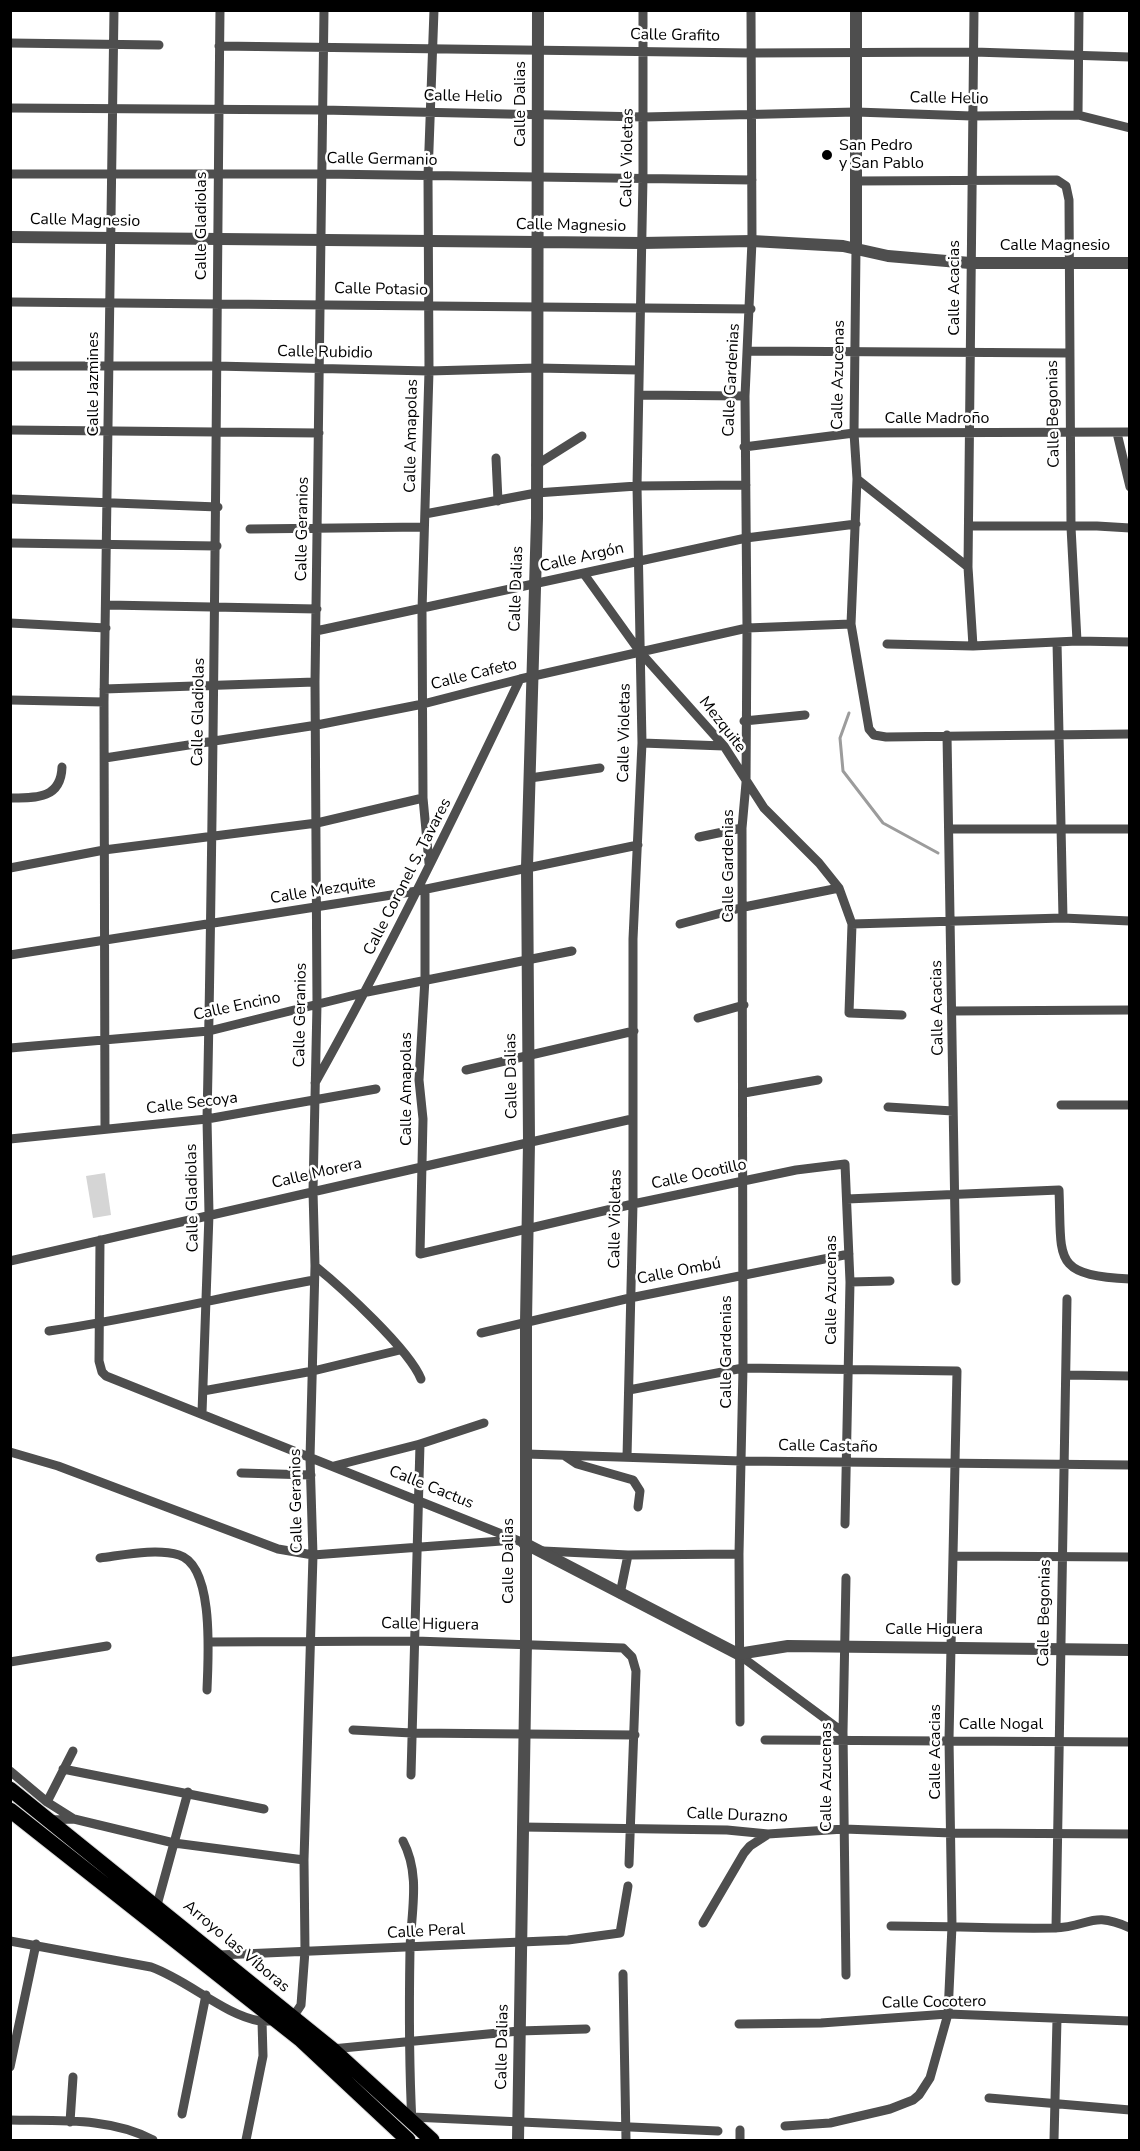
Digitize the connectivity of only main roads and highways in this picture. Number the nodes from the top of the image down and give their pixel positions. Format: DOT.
graph roads {
  1 [pos="13,1801"];
  2 [pos="408,2140"];
  3 [pos="432,2140"];
  1 -- 2 [label="main road, Arroyo las Víboras"];
  1 -- 3 [label="main road, Arroyo las Víboras"];
}
